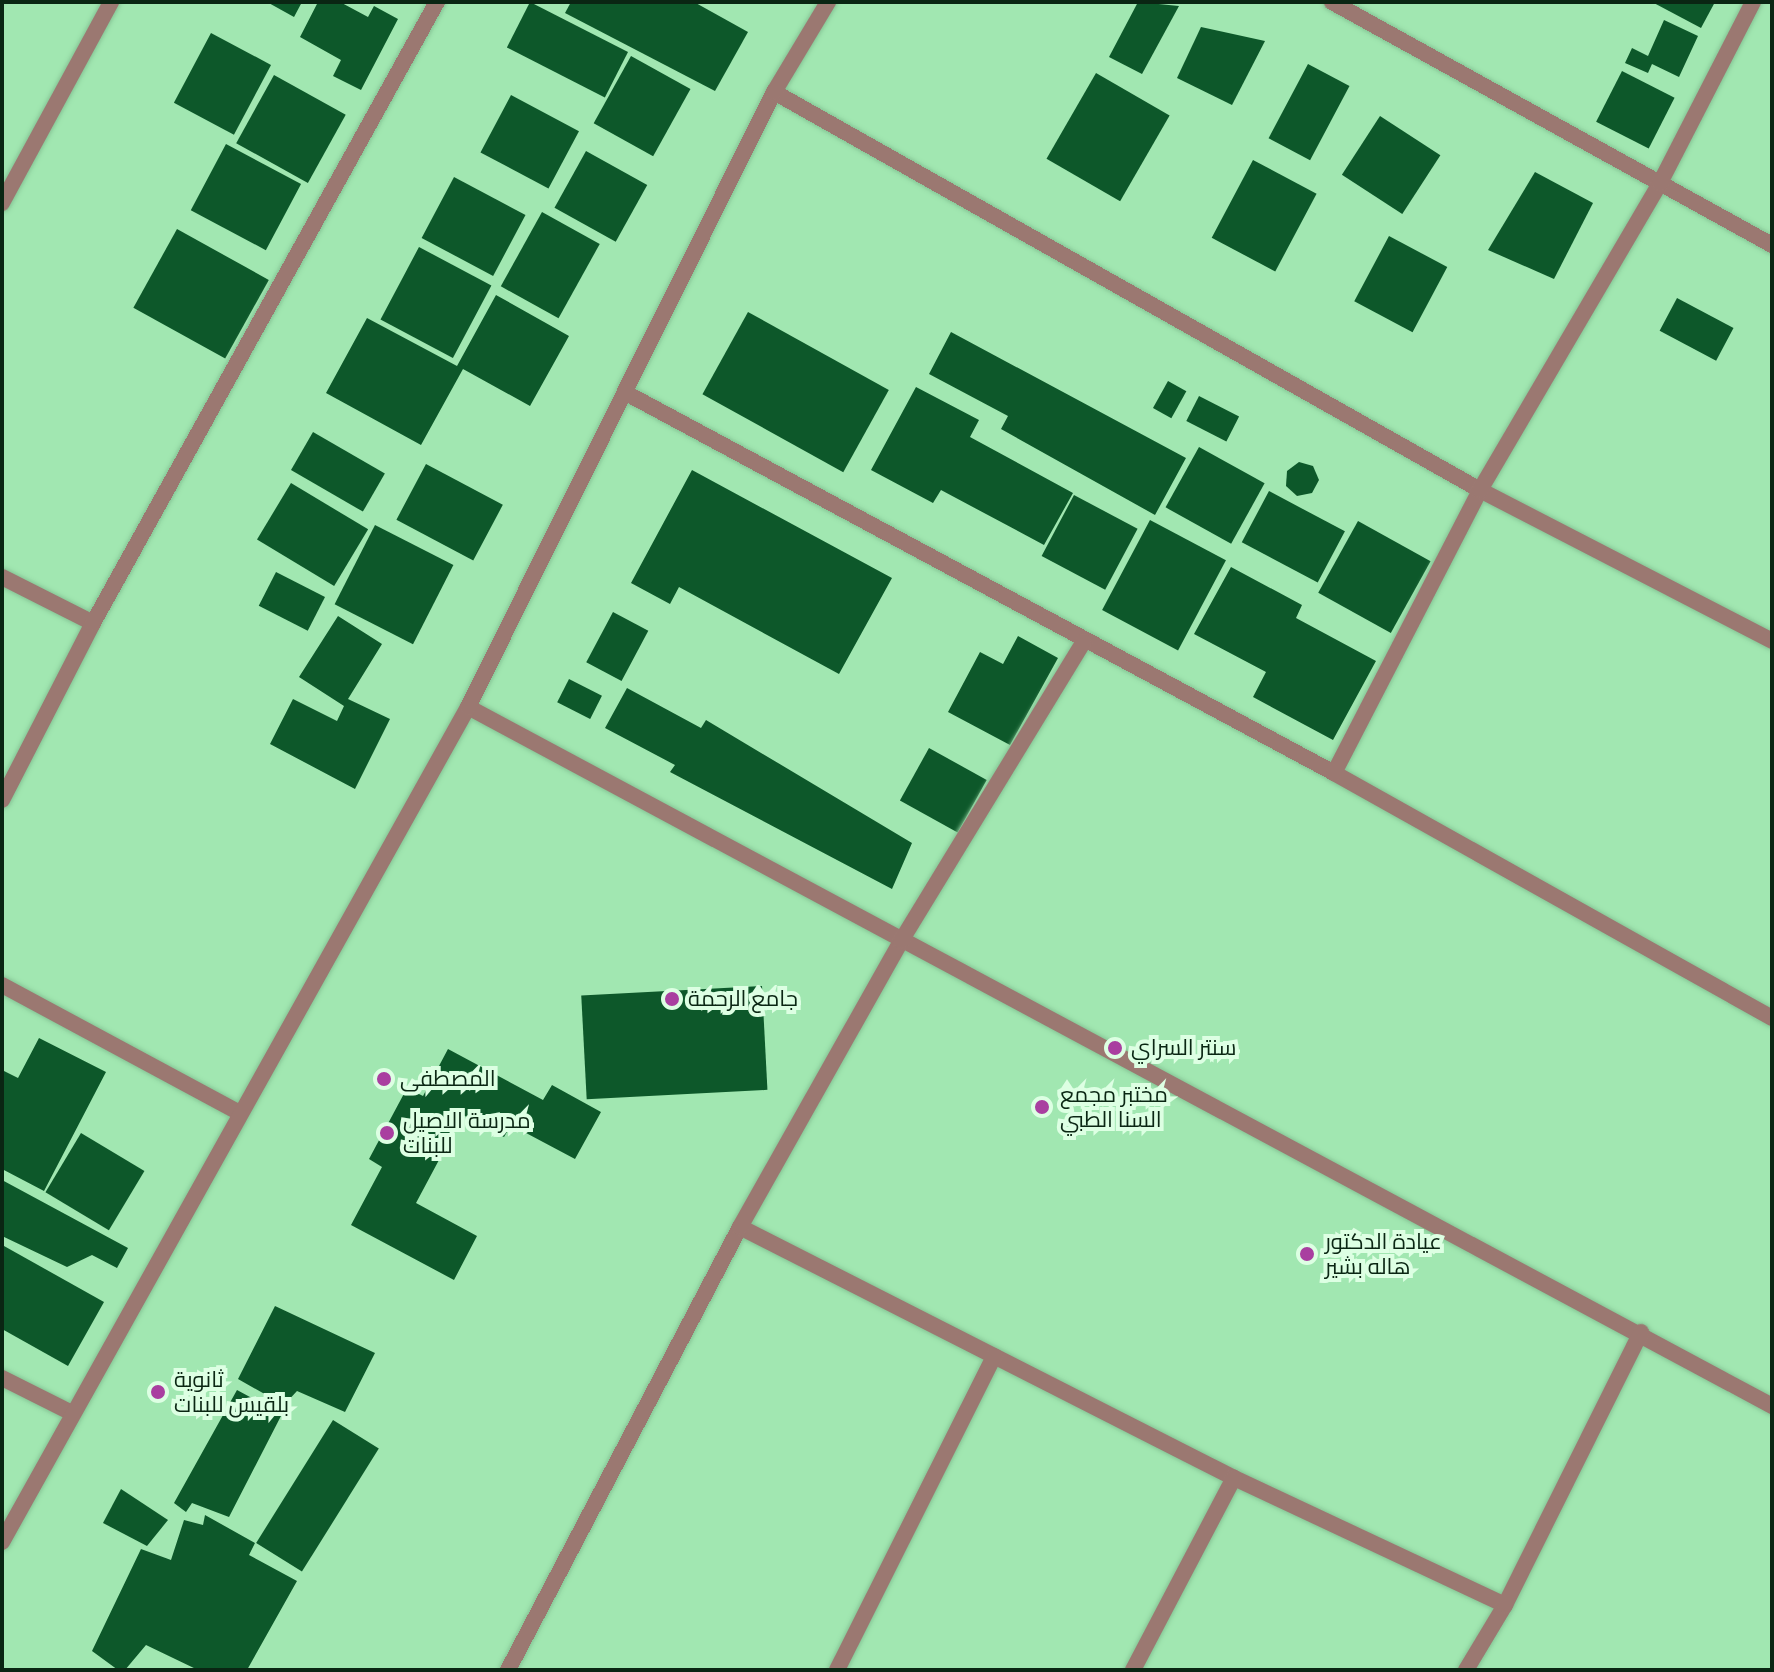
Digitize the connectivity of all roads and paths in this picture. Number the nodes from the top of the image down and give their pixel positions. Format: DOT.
graph roads {
  1 [pos="111,2"];
  2 [pos="437,2"];
  3 [pos="828,2"];
  4 [pos="1332,2"];
  5 [pos="1753,2"];
  6 [pos="774,92"];
  7 [pos="1660,183"];
  8 [pos="2,203"];
  9 [pos="1772,245"];
  10 [pos="626,393"];
  11 [pos="1480,490"];
  12 [pos="2,577"];
  13 [pos="93,623"];
  14 [pos="1084,641"];
  15 [pos="1772,641"];
  16 [pos="468,707"];
  17 [pos="1334,773"];
  18 [pos="2,800"];
  19 [pos="901,941"];
  20 [pos="2,985"];
  21 [pos="1772,1018"];
  22 [pos="238,1112"];
  23 [pos="740,1227"];
  24 [pos="1641,1332"];
  25 [pos="994,1356"];
  26 [pos="2,1378"];
  27 [pos="1772,1406"];
  28 [pos="70,1412"];
  29 [pos="1234,1478"];
  30 [pos="2,1542"];
  31 [pos="1505,1605"];
  32 [pos="508,1670"];
  33 [pos="837,1670"];
  34 [pos="1133,1670"];
  35 [pos="1466,1670"];
  1 -- 8 [label="street"];
  2 -- 13 [label="street"];
  3 -- 6 [label="street"];
  4 -- 7 [label="street"];
  5 -- 7 [label="street"];
  6 -- 10 [label="street"];
  6 -- 11 [label="street"];
  7 -- 9 [label="street"];
  7 -- 11 [label="street"];
  10 -- 14 [label="street"];
  10 -- 16 [label="street"];
  11 -- 15 [label="street"];
  11 -- 17 [label="street"];
  12 -- 13 [label="street"];
  13 -- 18 [label="street"];
  14 -- 17 [label="street"];
  14 -- 19 [label="street"];
  16 -- 19 [label="street"];
  16 -- 22 [label="street"];
  17 -- 21 [label="street"];
  19 -- 23 [label="street"];
  19 -- 24 [label="street"];
  20 -- 22 [label="street"];
  22 -- 28 [label="street"];
  23 -- 25 [label="street"];
  23 -- 32 [label="street"];
  24 -- 27 [label="street"];
  24 -- 31 [label="street"];
  25 -- 29 [label="street"];
  25 -- 33 [label="street"];
  26 -- 28 [label="street"];
  28 -- 30 [label="street"];
  29 -- 31 [label="street"];
  29 -- 34 [label="street"];
  31 -- 35 [label="street"];
}
